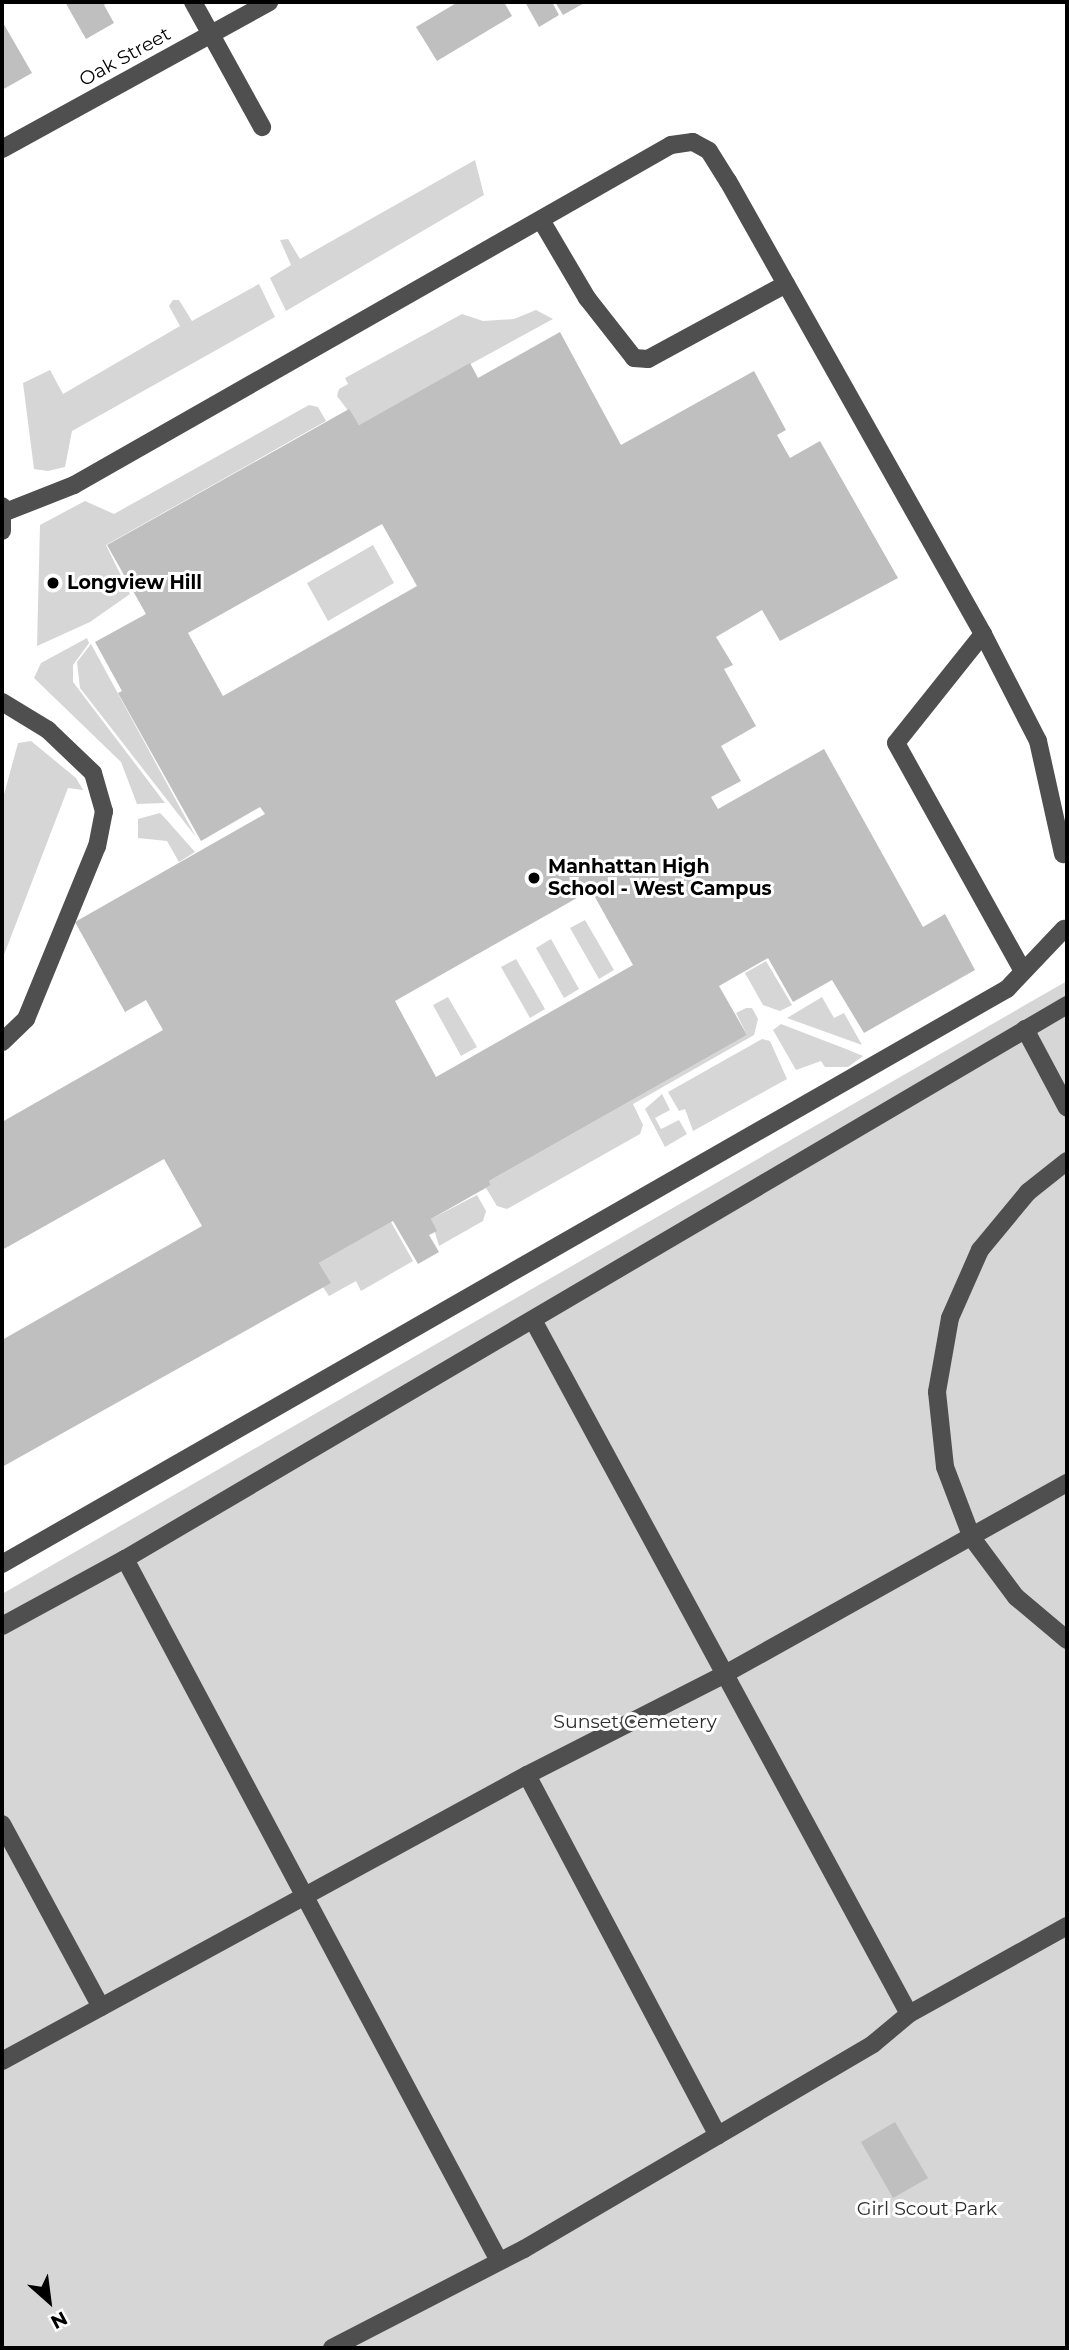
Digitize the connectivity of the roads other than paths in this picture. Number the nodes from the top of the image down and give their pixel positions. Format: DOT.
graph roads {
  1 [pos="193,2"];
  2 [pos="269,2"];
  3 [pos="211,33"];
  4 [pos="262,127"];
  5 [pos="2,149"];
  6 [pos="541,220"];
  7 [pos="786,284"];
  8 [pos="2,509"];
  9 [pos="2,531"];
  10 [pos="984,634"];
  11 [pos="2,702"];
  12 [pos="1063,854"];
  13 [pos="1064,929"];
  14 [pos="1026,968"];
  15 [pos="1067,1005"];
  16 [pos="1025,1029"];
  17 [pos="2,1042"];
  18 [pos="1067,1108"];
  19 [pos="1067,1161"];
  20 [pos="533,1321"];
  21 [pos="1067,1483"];
  22 [pos="972,1538"];
  23 [pos="125,1559"];
  24 [pos="2,1564"];
  25 [pos="2,1626"];
  26 [pos="1067,1640"];
  27 [pos="725,1674"];
  28 [pos="527,1775"];
  29 [pos="2,1824"];
  30 [pos="304,1896"];
  31 [pos="1067,1926"];
  32 [pos="101,2007"];
  33 [pos="909,2014"];
  34 [pos="2,2061"];
  35 [pos="718,2135"];
  36 [pos="499,2261"];
  37 [pos="332,2348"];
  1 -- 3 [label="street"];
  2 -- 3 [label="street, Oak Street"];
  3 -- 4 [label="street"];
  3 -- 5 [label="street, Oak Street"];
  6 -- 7 [label="street"];
  6 -- 7 [label="street"];
  6 -- 8 [label="street"];
  7 -- 10 [label="street"];
  8 -- 9 [label="street"];
  10 -- 12 [label="street"];
  10 -- 14 [label="street"];
  11 -- 17 [label="street"];
  13 -- 14 [label="street"];
  14 -- 24 [label="street"];
  15 -- 16 [label="street"];
  16 -- 18 [label="street"];
  16 -- 20 [label="street"];
  19 -- 22 [label="street"];
  20 -- 23 [label="street"];
  20 -- 27 [label="street"];
  21 -- 22 [label="street"];
  22 -- 26 [label="street"];
  22 -- 27 [label="street"];
  23 -- 25 [label="street"];
  23 -- 30 [label="street"];
  27 -- 28 [label="street"];
  27 -- 33 [label="street"];
  28 -- 30 [label="street"];
  28 -- 35 [label="street"];
  29 -- 32 [label="street"];
  30 -- 32 [label="street"];
  30 -- 36 [label="street"];
  31 -- 33 [label="street"];
  32 -- 34 [label="street"];
  33 -- 35 [label="street"];
  35 -- 36 [label="street"];
  36 -- 37 [label="street"];
}
